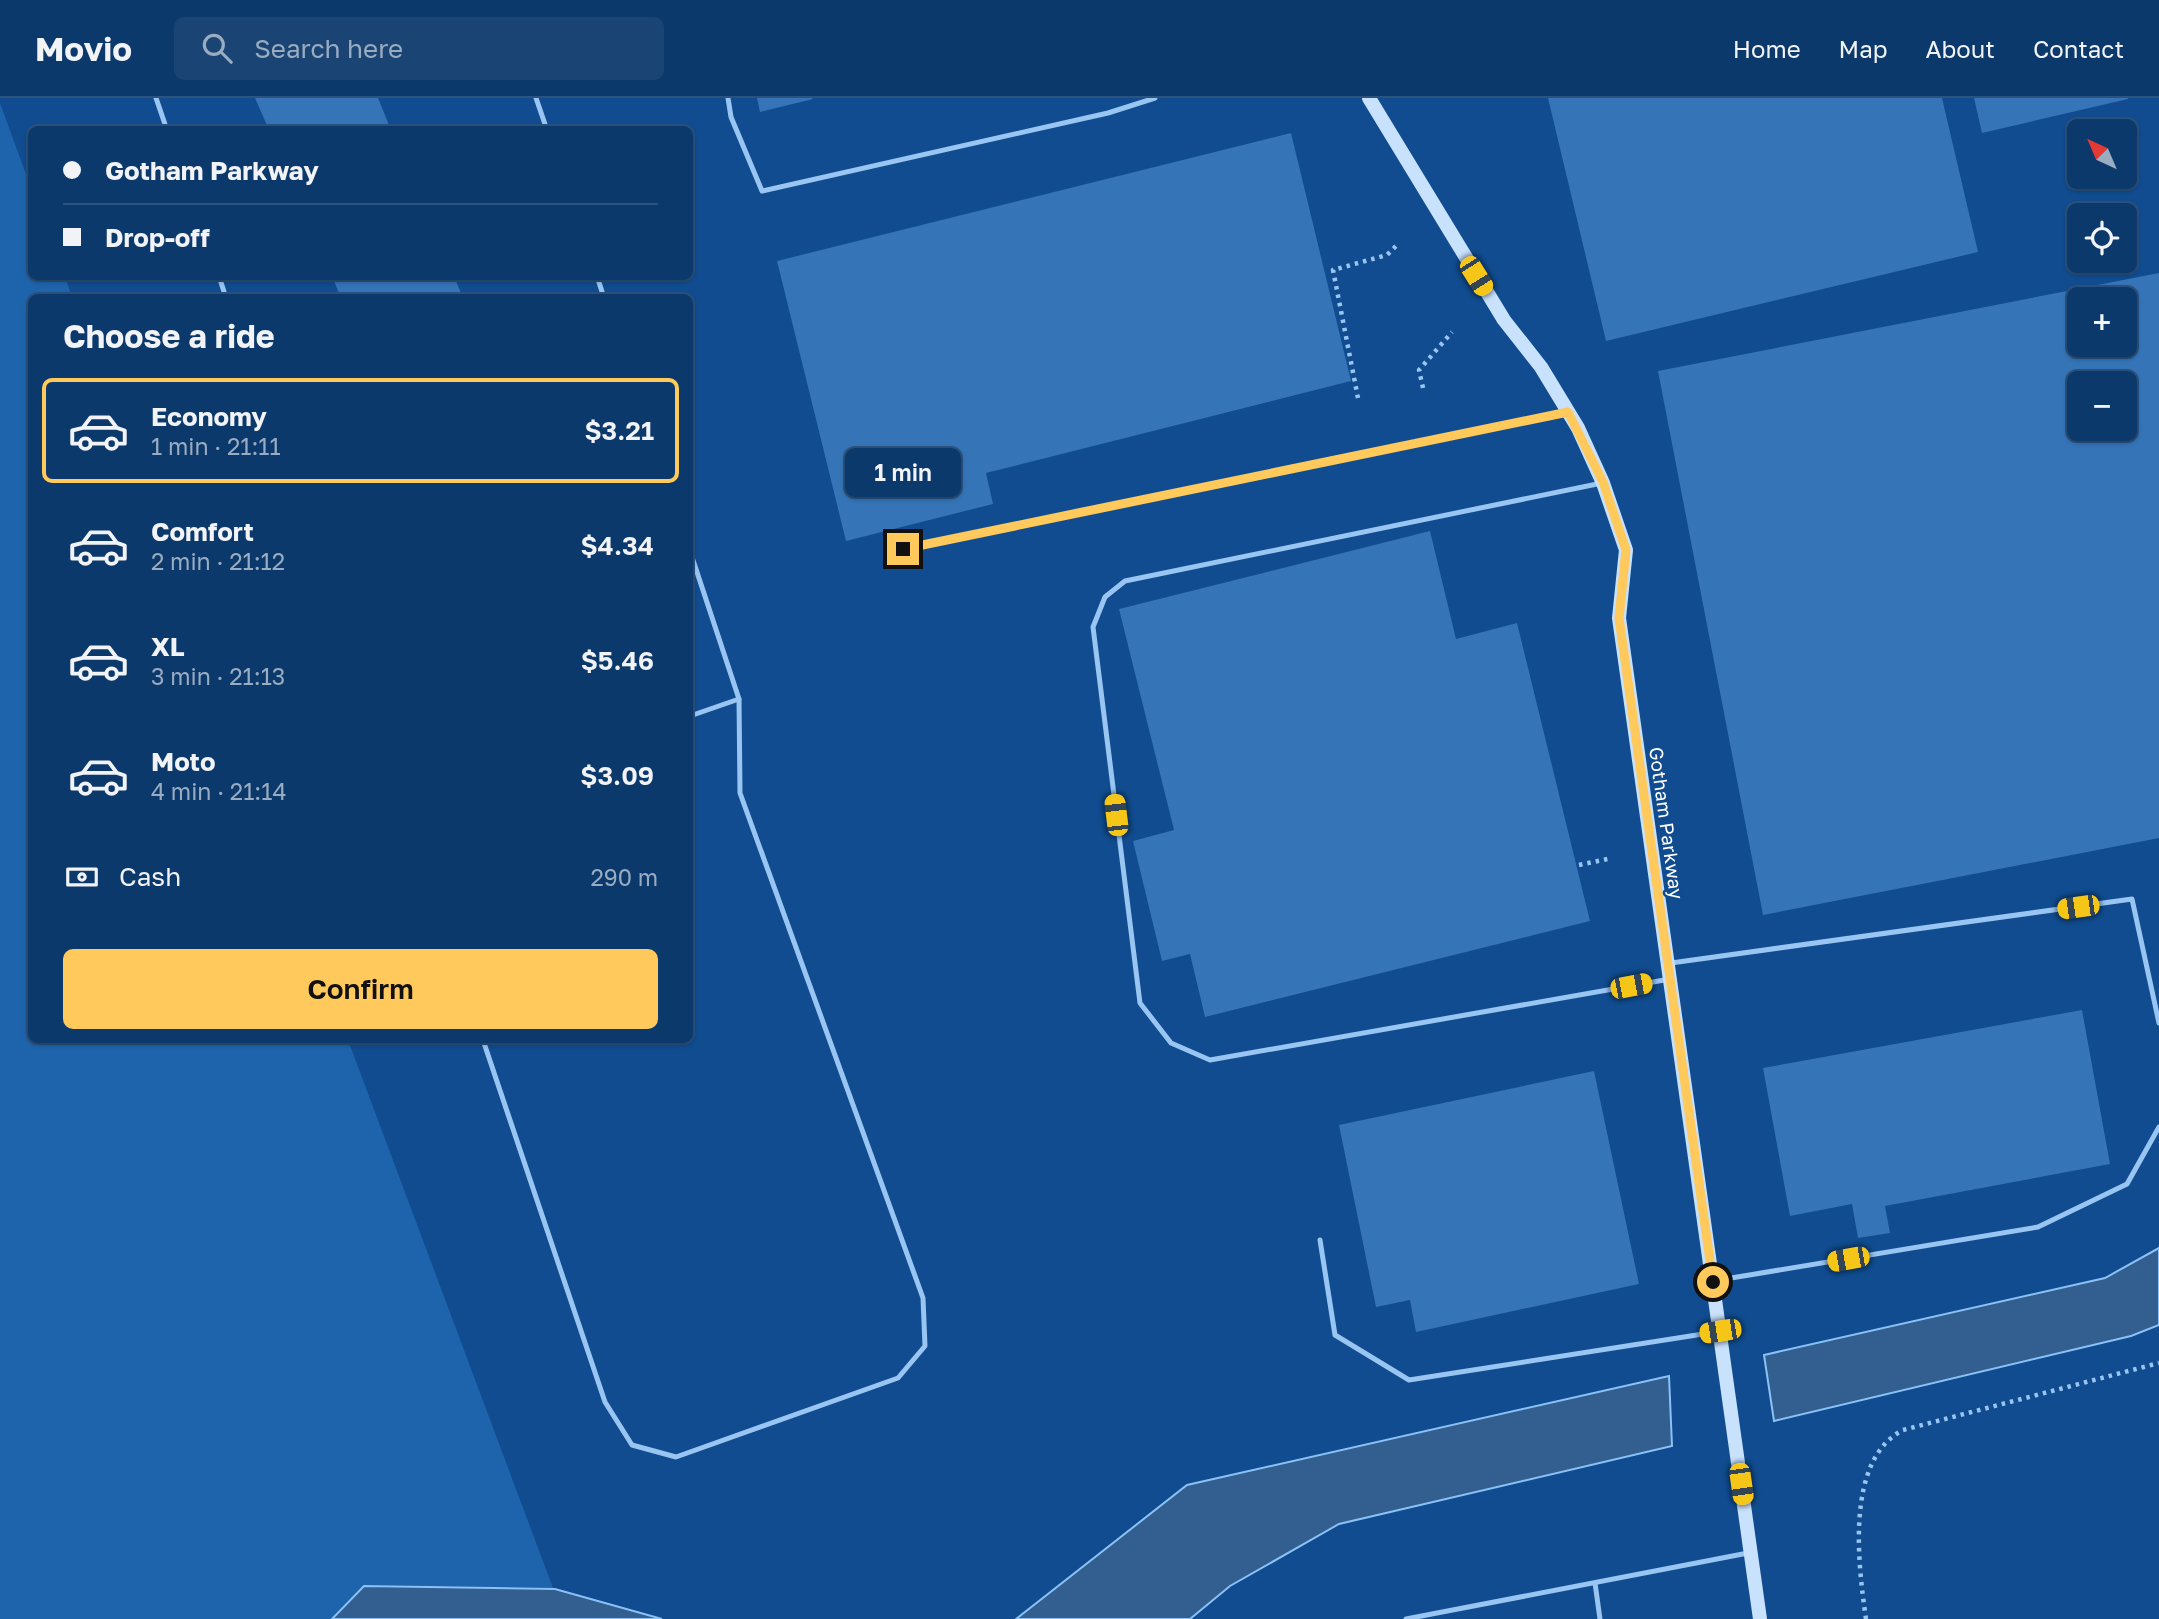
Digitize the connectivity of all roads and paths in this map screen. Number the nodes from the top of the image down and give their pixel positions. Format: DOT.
graph roads {
  1 [pos="156,98"];
  2 [pos="536,98"];
  3 [pos="728,98"];
  4 [pos="1156,98"];
  5 [pos="1369,98"];
  6 [pos="166,126"];
  7 [pos="546,126"];
  8 [pos="1399,243"];
  9 [pos="1452,332"];
  10 [pos="1423,388"];
  11 [pos="1359,398"];
  12 [pos="1568,412"];
  13 [pos="1603,482"];
  14 [pos="903,549"];
  15 [pos="693,560"];
  16 [pos="739,699"];
  17 [pos="693,715"];
  18 [pos="1612,858"];
  19 [pos="1579,865"];
  20 [pos="1667,963"];
  21 [pos="1670,978"];
  22 [pos="2159,1023"];
  23 [pos="484,1043"];
  24 [pos="2159,1127"];
  25 [pos="1320,1240"];
  26 [pos="1713,1282"];
  27 [pos="1720,1331"];
  28 [pos="2159,1363"];
  29 [pos="1751,1552"];
  30 [pos="1595,1583"];
  31 [pos="1406,1619"];
  32 [pos="1600,1619"];
  33 [pos="1760,1619"];
  34 [pos="1866,1619"];
  1 -- 6 [label="lane"];
  2 -- 7 [label="lane"];
  3 -- 4 [label="lane"];
  5 -- 12 [label="street, Gotham Parkway"];
  8 -- 11 [label="path"];
  9 -- 10 [label="path"];
  12 -- 13 [label="street, Gotham Parkway"];
  12 -- 14 [label="lane"];
  13 -- 20 [label="street, Gotham Parkway"];
  13 -- 21 [label="lane"];
  15 -- 16 [label="lane"];
  16 -- 17 [label="lane"];
  16 -- 23 [label="lane"];
  18 -- 19 [label="path"];
  20 -- 21 [label="street, Gotham Parkway"];
  20 -- 22 [label="lane"];
  21 -- 26 [label="street, Gotham Parkway"];
  24 -- 26 [label="lane"];
  25 -- 27 [label="lane"];
  26 -- 27 [label="street, Gotham Parkway"];
  27 -- 29 [label="street, Gotham Parkway"];
  28 -- 34 [label="path"];
  29 -- 30 [label="lane"];
  29 -- 33 [label="street, Gotham Parkway"];
  30 -- 31 [label="lane"];
  30 -- 32 [label="lane"];
}
